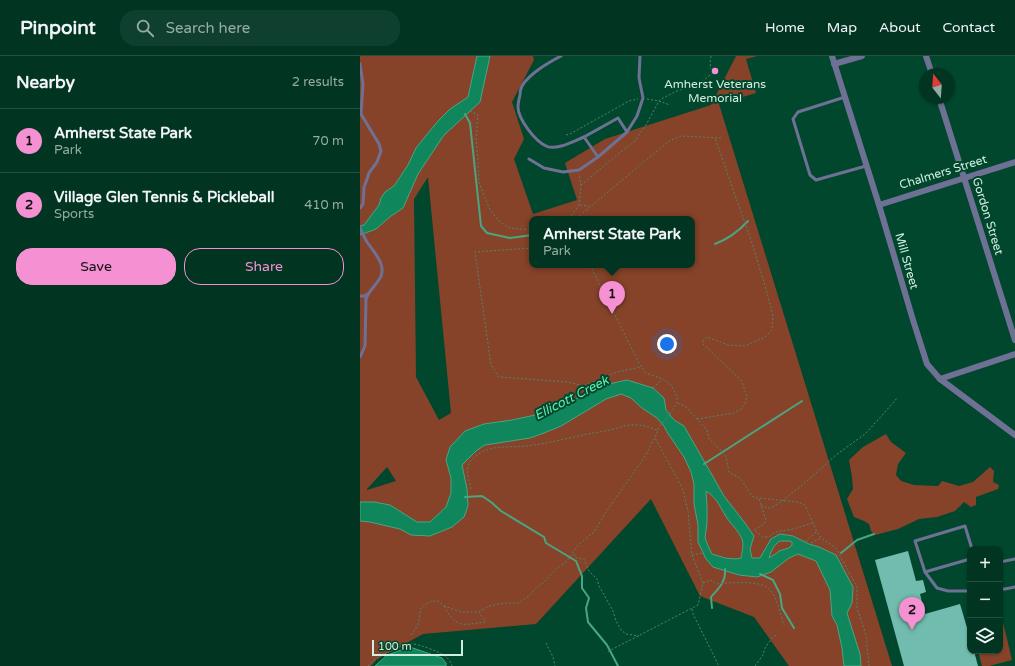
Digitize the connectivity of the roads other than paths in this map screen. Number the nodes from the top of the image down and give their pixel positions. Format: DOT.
graph roads {
  1 [pos="561,56"];
  2 [pos="640,56"];
  3 [pos="832,56"];
  4 [pos="862,56"];
  5 [pos="926,56"];
  6 [pos="360,64"];
  7 [pos="834,64"];
  8 [pos="930,68"];
  9 [pos="845,97"];
  10 [pos="941,104"];
  11 [pos="361,118"];
  12 [pos="627,132"];
  13 [pos="584,137"];
  14 [pos="598,157"];
  15 [pos="529,159"];
  16 [pos="1015,162"];
  17 [pos="867,166"];
  18 [pos="964,178"];
  19 [pos="879,204"];
  20 [pos="360,208"];
  21 [pos="360,228"];
  22 [pos="368,293"];
  23 [pos="360,296"];
  24 [pos="1015,340"];
  25 [pos="1015,354"];
  26 [pos="360,357"];
  27 [pos="940,379"];
  28 [pos="1015,436"];
  29 [pos="971,546"];
  30 [pos="1015,559"];
  31 [pos="967,560"];
  32 [pos="1003,561"];
  33 [pos="925,572"];
  34 [pos="1015,586"];
  35 [pos="1003,588"];
  36 [pos="967,591"];
  1 -- 13 [label="lane"];
  2 -- 12 [label="lane"];
  3 -- 7 [label="street, Mill Street"];
  4 -- 7 [label="street"];
  5 -- 8 [label="street"];
  6 -- 11 [label="lane"];
  7 -- 9 [label="street, Mill Street"];
  9 -- 17 [label="street, Mill Street"];
  9 -- 17 [label="lane"];
  10 -- 18 [label="street, Gordon Street"];
  11 -- 20 [label="lane"];
  12 -- 13 [label="lane"];
  12 -- 14 [label="lane"];
  13 -- 14 [label="lane"];
  14 -- 15 [label="lane"];
  16 -- 18 [label="street, Chalmers Street"];
  17 -- 19 [label="street, Mill Street"];
  18 -- 19 [label="street, Chalmers Street"];
  18 -- 24 [label="street, Gordon Street"];
  19 -- 27 [label="street, Mill Street"];
  21 -- 22 [label="lane"];
  22 -- 23 [label="lane"];
  22 -- 26 [label="lane"];
  25 -- 27 [label="street"];
  27 -- 28 [label="street, Mill Street"];
  29 -- 33 [label="lane"];
  30 -- 32 [label="lane"];
  31 -- 33 [label="lane"];
  33 -- 36 [label="lane"];
  34 -- 35 [label="lane"];
}
